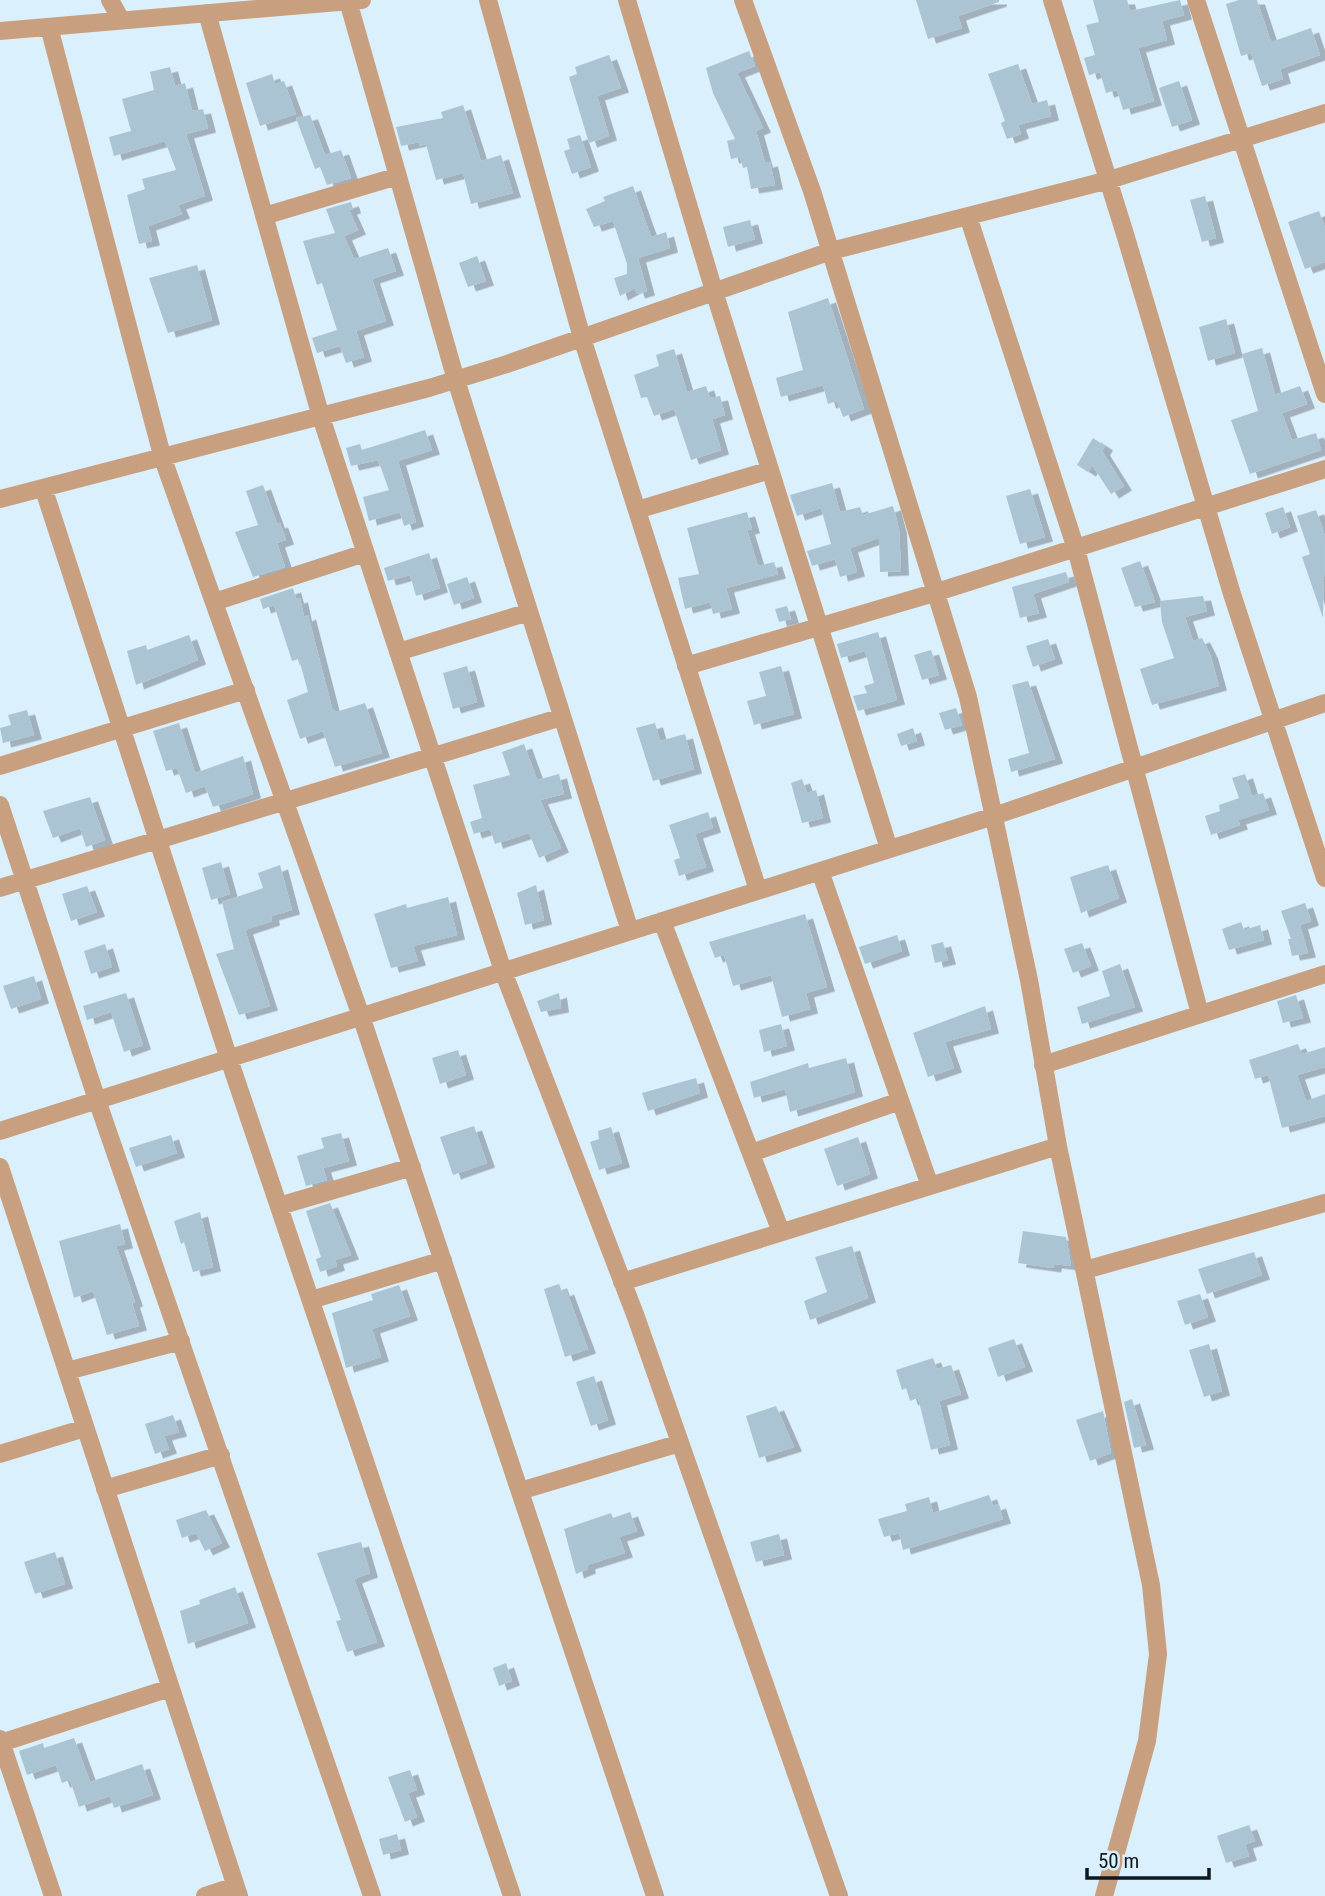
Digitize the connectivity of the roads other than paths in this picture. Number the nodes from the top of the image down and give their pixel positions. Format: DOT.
graph roads {
  1 [pos="110,0"];
  2 [pos="488,0"];
  3 [pos="627,0"];
  4 [pos="743,0"];
  5 [pos="1052,0"];
  6 [pos="1196,0"];
  7 [pos="355,1"];
  8 [pos="207,13"];
  9 [pos="121,20"];
  10 [pos="49,27"];
  11 [pos="0,32"];
  12 [pos="1325,113"];
  13 [pos="1240,139"];
  14 [pos="398,176"];
  15 [pos="1109,180"];
  16 [pos="264,216"];
  17 [pos="968,216"];
  18 [pos="831,251"];
  19 [pos="714,291"];
  20 [pos="582,338"];
  21 [pos="456,380"];
  22 [pos="1325,394"];
  23 [pos="321,417"];
  24 [pos="163,459"];
  25 [pos="1325,469"];
  26 [pos="770,470"];
  27 [pos="44,489"];
  28 [pos="0,499"];
  29 [pos="1207,508"];
  30 [pos="637,510"];
  31 [pos="1076,549"];
  32 [pos="365,553"];
  33 [pos="937,592"];
  34 [pos="214,602"];
  35 [pos="529,612"];
  36 [pos="820,627"];
  37 [pos="398,652"];
  38 [pos="686,666"];
  39 [pos="246,690"];
  40 [pos="1325,703"];
  41 [pos="562,717"];
  42 [pos="1273,722"];
  43 [pos="122,728"];
  44 [pos="432,757"];
  45 [pos="0,766"];
  46 [pos="1135,770"];
  47 [pos="285,802"];
  48 [pos="0,805"];
  49 [pos="994,816"];
  50 [pos="158,839"];
  51 [pos="890,849"];
  52 [pos="820,871"];
  53 [pos="1325,878"];
  54 [pos="25,880"];
  55 [pos="0,888"];
  56 [pos="758,890"];
  57 [pos="663,921"];
  58 [pos="630,931"];
  59 [pos="503,971"];
  60 [pos="1325,974"];
  61 [pos="1200,1014"];
  62 [pos="361,1016"];
  63 [pos="229,1059"];
  64 [pos="1043,1065"];
  65 [pos="97,1100"];
  66 [pos="900,1101"];
  67 [pos="0,1131"];
  68 [pos="1058,1146"];
  69 [pos="751,1153"];
  70 [pos="0,1167"];
  71 [pos="412,1167"];
  72 [pos="930,1186"];
  73 [pos="1325,1203"];
  74 [pos="279,1206"];
  75 [pos="781,1232"];
  76 [pos="443,1259"];
  77 [pos="1085,1270"];
  78 [pos="622,1282"];
  79 [pos="311,1300"];
  80 [pos="181,1341"];
  81 [pos="67,1371"];
  82 [pos="85,1428"];
  83 [pos="680,1443"];
  84 [pos="0,1454"];
  85 [pos="221,1455"];
  86 [pos="106,1489"];
  87 [pos="520,1491"];
  88 [pos="170,1688"];
  89 [pos="1,1741"];
  90 [pos="237,1891"];
  91 [pos="53,1896"];
  92 [pos="205,1896"];
  93 [pos="372,1896"];
  94 [pos="512,1896"];
  95 [pos="655,1896"];
  96 [pos="839,1896"];
  97 [pos="1104,1896"];
  1 -- 9 [label="street"];
  2 -- 20 [label="street"];
  3 -- 19 [label="street"];
  4 -- 18 [label="street"];
  5 -- 15 [label="street"];
  6 -- 13 [label="street"];
  7 -- 8 [label="street"];
  7 -- 14 [label="street"];
  8 -- 9 [label="street"];
  8 -- 16 [label="street"];
  9 -- 10 [label="street"];
  10 -- 11 [label="street"];
  10 -- 24 [label="street"];
  12 -- 13 [label="street"];
  13 -- 15 [label="street"];
  13 -- 22 [label="street"];
  14 -- 16 [label="street"];
  14 -- 21 [label="street"];
  15 -- 17 [label="street"];
  15 -- 29 [label="street"];
  16 -- 23 [label="street"];
  17 -- 18 [label="street"];
  17 -- 31 [label="street"];
  18 -- 19 [label="street"];
  18 -- 33 [label="street"];
  19 -- 20 [label="street"];
  19 -- 26 [label="street"];
  20 -- 21 [label="street"];
  20 -- 30 [label="street"];
  21 -- 23 [label="street"];
  21 -- 35 [label="street"];
  23 -- 24 [label="street"];
  23 -- 32 [label="street"];
  24 -- 27 [label="street"];
  24 -- 34 [label="street"];
  25 -- 29 [label="street"];
  26 -- 30 [label="street"];
  26 -- 36 [label="street"];
  27 -- 28 [label="street"];
  27 -- 43 [label="street"];
  29 -- 31 [label="street"];
  29 -- 42 [label="street"];
  30 -- 38 [label="street"];
  31 -- 33 [label="street"];
  31 -- 46 [label="street"];
  32 -- 34 [label="street"];
  32 -- 37 [label="street"];
  33 -- 36 [label="street"];
  33 -- 49 [label="street"];
  34 -- 39 [label="street"];
  35 -- 37 [label="street"];
  35 -- 41 [label="street"];
  36 -- 38 [label="street"];
  36 -- 51 [label="street"];
  37 -- 44 [label="street"];
  38 -- 56 [label="street"];
  39 -- 43 [label="street"];
  39 -- 47 [label="street"];
  40 -- 42 [label="street"];
  41 -- 44 [label="street"];
  41 -- 58 [label="street"];
  42 -- 46 [label="street"];
  42 -- 53 [label="street"];
  43 -- 45 [label="street"];
  43 -- 50 [label="street"];
  44 -- 47 [label="street"];
  44 -- 59 [label="street"];
  46 -- 49 [label="street"];
  46 -- 61 [label="street"];
  47 -- 50 [label="street"];
  47 -- 62 [label="street"];
  48 -- 54 [label="street"];
  49 -- 51 [label="street"];
  49 -- 64 [label="street"];
  50 -- 54 [label="street"];
  50 -- 63 [label="street"];
  51 -- 52 [label="street"];
  52 -- 56 [label="street"];
  52 -- 66 [label="street"];
  54 -- 55 [label="street"];
  54 -- 65 [label="street"];
  56 -- 57 [label="street"];
  57 -- 58 [label="street"];
  57 -- 69 [label="street"];
  58 -- 59 [label="street"];
  59 -- 62 [label="street"];
  59 -- 78 [label="street"];
  60 -- 61 [label="street"];
  61 -- 64 [label="street"];
  62 -- 63 [label="street"];
  62 -- 71 [label="street"];
  63 -- 65 [label="street"];
  63 -- 74 [label="street"];
  64 -- 68 [label="street"];
  65 -- 67 [label="street"];
  65 -- 80 [label="street"];
  66 -- 69 [label="street"];
  66 -- 72 [label="street"];
  68 -- 72 [label="street"];
  68 -- 77 [label="street"];
  69 -- 75 [label="street"];
  70 -- 81 [label="street"];
  71 -- 74 [label="street"];
  71 -- 76 [label="street"];
  72 -- 75 [label="street"];
  73 -- 77 [label="street"];
  74 -- 79 [label="street"];
  75 -- 78 [label="street"];
  76 -- 79 [label="street"];
  76 -- 87 [label="street"];
  77 -- 97 [label="street"];
  78 -- 83 [label="street"];
  79 -- 94 [label="street"];
  80 -- 81 [label="street"];
  80 -- 85 [label="street"];
  81 -- 82 [label="street"];
  82 -- 84 [label="street"];
  82 -- 86 [label="street"];
  83 -- 87 [label="street"];
  83 -- 96 [label="street"];
  85 -- 86 [label="street"];
  85 -- 93 [label="street"];
  86 -- 88 [label="street"];
  87 -- 95 [label="street"];
  88 -- 89 [label="street"];
  88 -- 90 [label="street"];
  89 -- 91 [label="street"];
  90 -- 92 [label="street"];
}
